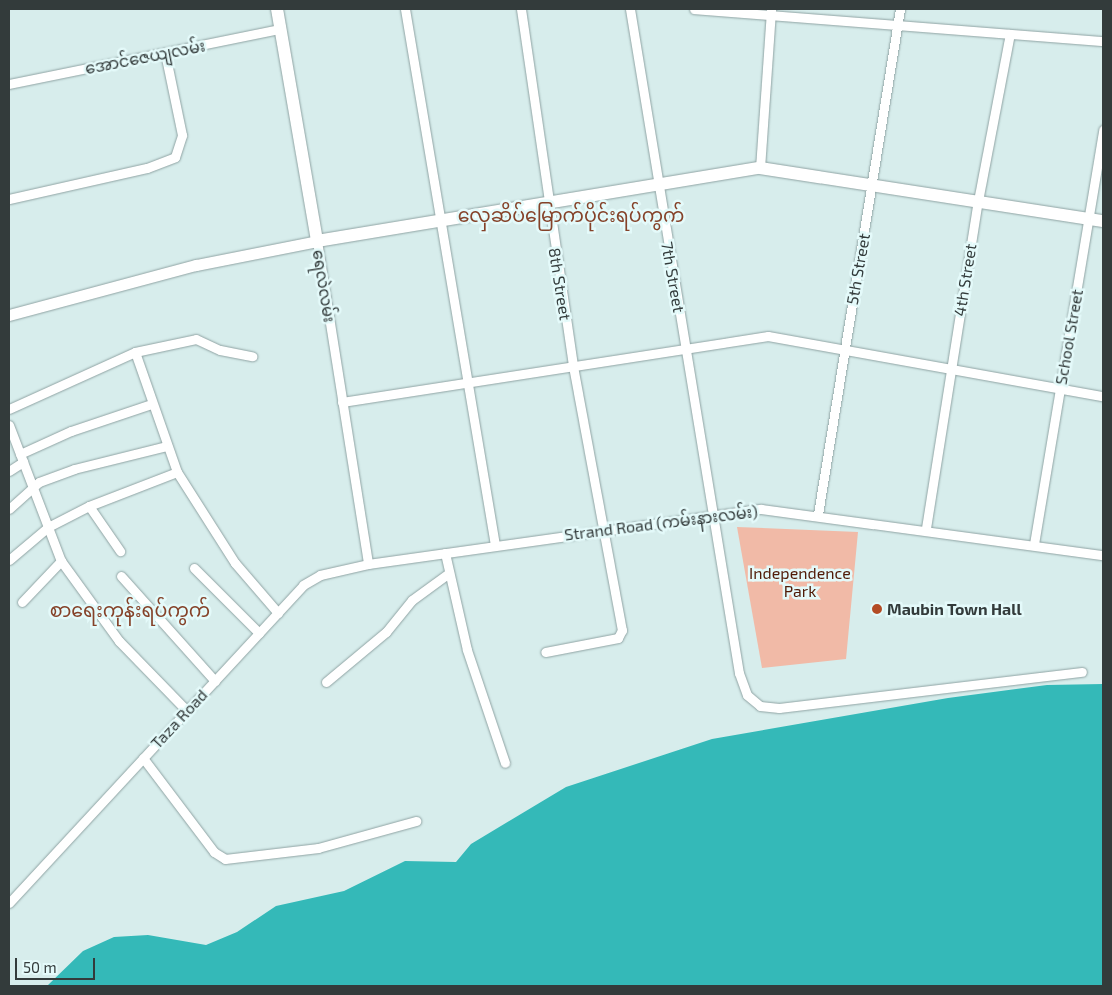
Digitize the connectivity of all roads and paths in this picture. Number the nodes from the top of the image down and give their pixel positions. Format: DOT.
graph roads {
  1 [pos="277,9"];
  2 [pos="405,9"];
  3 [pos="521,9"];
  4 [pos="630,9"];
  5 [pos="694,9"];
  6 [pos="900,9"];
  7 [pos="770,12"];
  8 [pos="897,24"];
  9 [pos="280,29"];
  10 [pos="1010,34"];
  11 [pos="1103,41"];
  12 [pos="165,53"];
  13 [pos="9,84"];
  14 [pos="1103,130"];
  15 [pos="760,168"];
  16 [pos="873,184"];
  17 [pos="657,185"];
  18 [pos="9,199"];
  19 [pos="978,201"];
  20 [pos="547,203"];
  21 [pos="1088,219"];
  22 [pos="439,221"];
  23 [pos="1103,221"];
  24 [pos="317,241"];
  25 [pos="9,315"];
  26 [pos="844,347"];
  27 [pos="685,349"];
  28 [pos="135,352"];
  29 [pos="252,356"];
  30 [pos="573,366"];
  31 [pos="952,366"];
  32 [pos="467,383"];
  33 [pos="1060,385"];
  34 [pos="1103,396"];
  35 [pos="342,402"];
  36 [pos="151,404"];
  37 [pos="9,409"];
  38 [pos="9,425"];
  39 [pos="167,446"];
  40 [pos="22,458"];
  41 [pos="9,470"];
  42 [pos="177,472"];
  43 [pos="34,488"];
  44 [pos="89,506"];
  45 [pos="9,509"];
  46 [pos="818,514"];
  47 [pos="714,515"];
  48 [pos="48,527"];
  49 [pos="926,528"];
  50 [pos="604,529"];
  51 [pos="1034,544"];
  52 [pos="495,545"];
  53 [pos="120,551"];
  54 [pos="445,553"];
  55 [pos="1103,555"];
  56 [pos="9,560"];
  57 [pos="61,561"];
  58 [pos="368,564"];
  59 [pos="194,568"];
  60 [pos="449,572"];
  61 [pos="121,576"];
  62 [pos="22,602"];
  63 [pos="278,613"];
  64 [pos="259,633"];
  65 [pos="545,652"];
  66 [pos="1082,672"];
  67 [pos="215,681"];
  68 [pos="326,682"];
  69 [pos="187,710"];
  70 [pos="144,758"];
  71 [pos="505,763"];
  72 [pos="416,821"];
  73 [pos="9,902"];
  1 -- 9 [label="main road, ရေလဲလမ်း"];
  2 -- 22 [label="street"];
  3 -- 20 [label="street, 8th Street"];
  4 -- 17 [label="street, 7th Street"];
  5 -- 7 [label="street"];
  6 -- 8 [label="street, 5th Street"];
  7 -- 8 [label="street"];
  7 -- 15 [label="street"];
  8 -- 10 [label="street"];
  8 -- 16 [label="street, 5th Street"];
  9 -- 12 [label="street, အောင်ဇေယျလမ်း"];
  9 -- 24 [label="main road, ရေလဲလမ်း"];
  10 -- 11 [label="street"];
  10 -- 19 [label="street, 4th Street"];
  12 -- 13 [label="street, အောင်ဇေယျလမ်း"];
  12 -- 18 [label="street"];
  14 -- 21 [label="street, School Street"];
  15 -- 16 [label="main road"];
  15 -- 17 [label="main road"];
  16 -- 19 [label="main road"];
  16 -- 26 [label="street, 5th Street"];
  17 -- 20 [label="main road"];
  17 -- 27 [label="street, 7th Street"];
  19 -- 21 [label="main road"];
  19 -- 31 [label="street, 4th Street"];
  20 -- 22 [label="main road"];
  20 -- 30 [label="street, 8th Street"];
  21 -- 23 [label="main road"];
  21 -- 33 [label="street, School Street"];
  22 -- 24 [label="main road"];
  22 -- 32 [label="street"];
  24 -- 25 [label="street"];
  24 -- 35 [label="street, ရေလဲလမ်း"];
  26 -- 27 [label="street"];
  26 -- 31 [label="street"];
  26 -- 46 [label="street, 5th Street"];
  27 -- 30 [label="street"];
  27 -- 47 [label="street, 7th Street"];
  28 -- 29 [label="street"];
  28 -- 36 [label="street"];
  28 -- 37 [label="street"];
  30 -- 32 [label="street"];
  30 -- 50 [label="street, 8th Street"];
  31 -- 33 [label="street"];
  31 -- 49 [label="street, 4th Street"];
  32 -- 35 [label="street"];
  32 -- 52 [label="street"];
  33 -- 34 [label="street"];
  33 -- 51 [label="street, School Street"];
  35 -- 58 [label="street, ရေလဲလမ်း"];
  36 -- 39 [label="street"];
  36 -- 40 [label="street"];
  38 -- 40 [label="street"];
  39 -- 42 [label="street"];
  39 -- 43 [label="street"];
  40 -- 41 [label="street"];
  40 -- 43 [label="street"];
  42 -- 44 [label="street"];
  42 -- 63 [label="street"];
  43 -- 45 [label="street"];
  43 -- 48 [label="street"];
  44 -- 48 [label="street"];
  44 -- 53 [label="street"];
  46 -- 47 [label="street, Strand Road (ကမ်းနားလမ်း)"];
  46 -- 49 [label="street, Strand Road (ကမ်းနားလမ်း)"];
  47 -- 50 [label="street, Strand Road (ကမ်းနားလမ်း)"];
  47 -- 66 [label="street, 7th Street"];
  48 -- 56 [label="street"];
  48 -- 57 [label="street"];
  49 -- 51 [label="street, Strand Road (ကမ်းနားလမ်း)"];
  50 -- 52 [label="street, Strand Road (ကမ်းနားလမ်း)"];
  50 -- 65 [label="street, 8th Street"];
  51 -- 55 [label="street, Strand Road (ကမ်းနားလမ်း)"];
  52 -- 54 [label="street, Strand Road (ကမ်းနားလမ်း)"];
  54 -- 58 [label="street, Strand Road (ကမ်းနားလမ်း)"];
  54 -- 60 [label="street"];
  57 -- 62 [label="street"];
  57 -- 69 [label="street"];
  58 -- 63 [label="street, Taza Road"];
  59 -- 64 [label="street"];
  60 -- 68 [label="street"];
  60 -- 71 [label="street"];
  61 -- 67 [label="street"];
  63 -- 64 [label="street, Taza Road"];
  64 -- 67 [label="street, Taza Road"];
  67 -- 69 [label="street, Taza Road"];
  69 -- 70 [label="street, Taza Road"];
  70 -- 72 [label="street"];
  70 -- 73 [label="street, Taza Road"];
}
